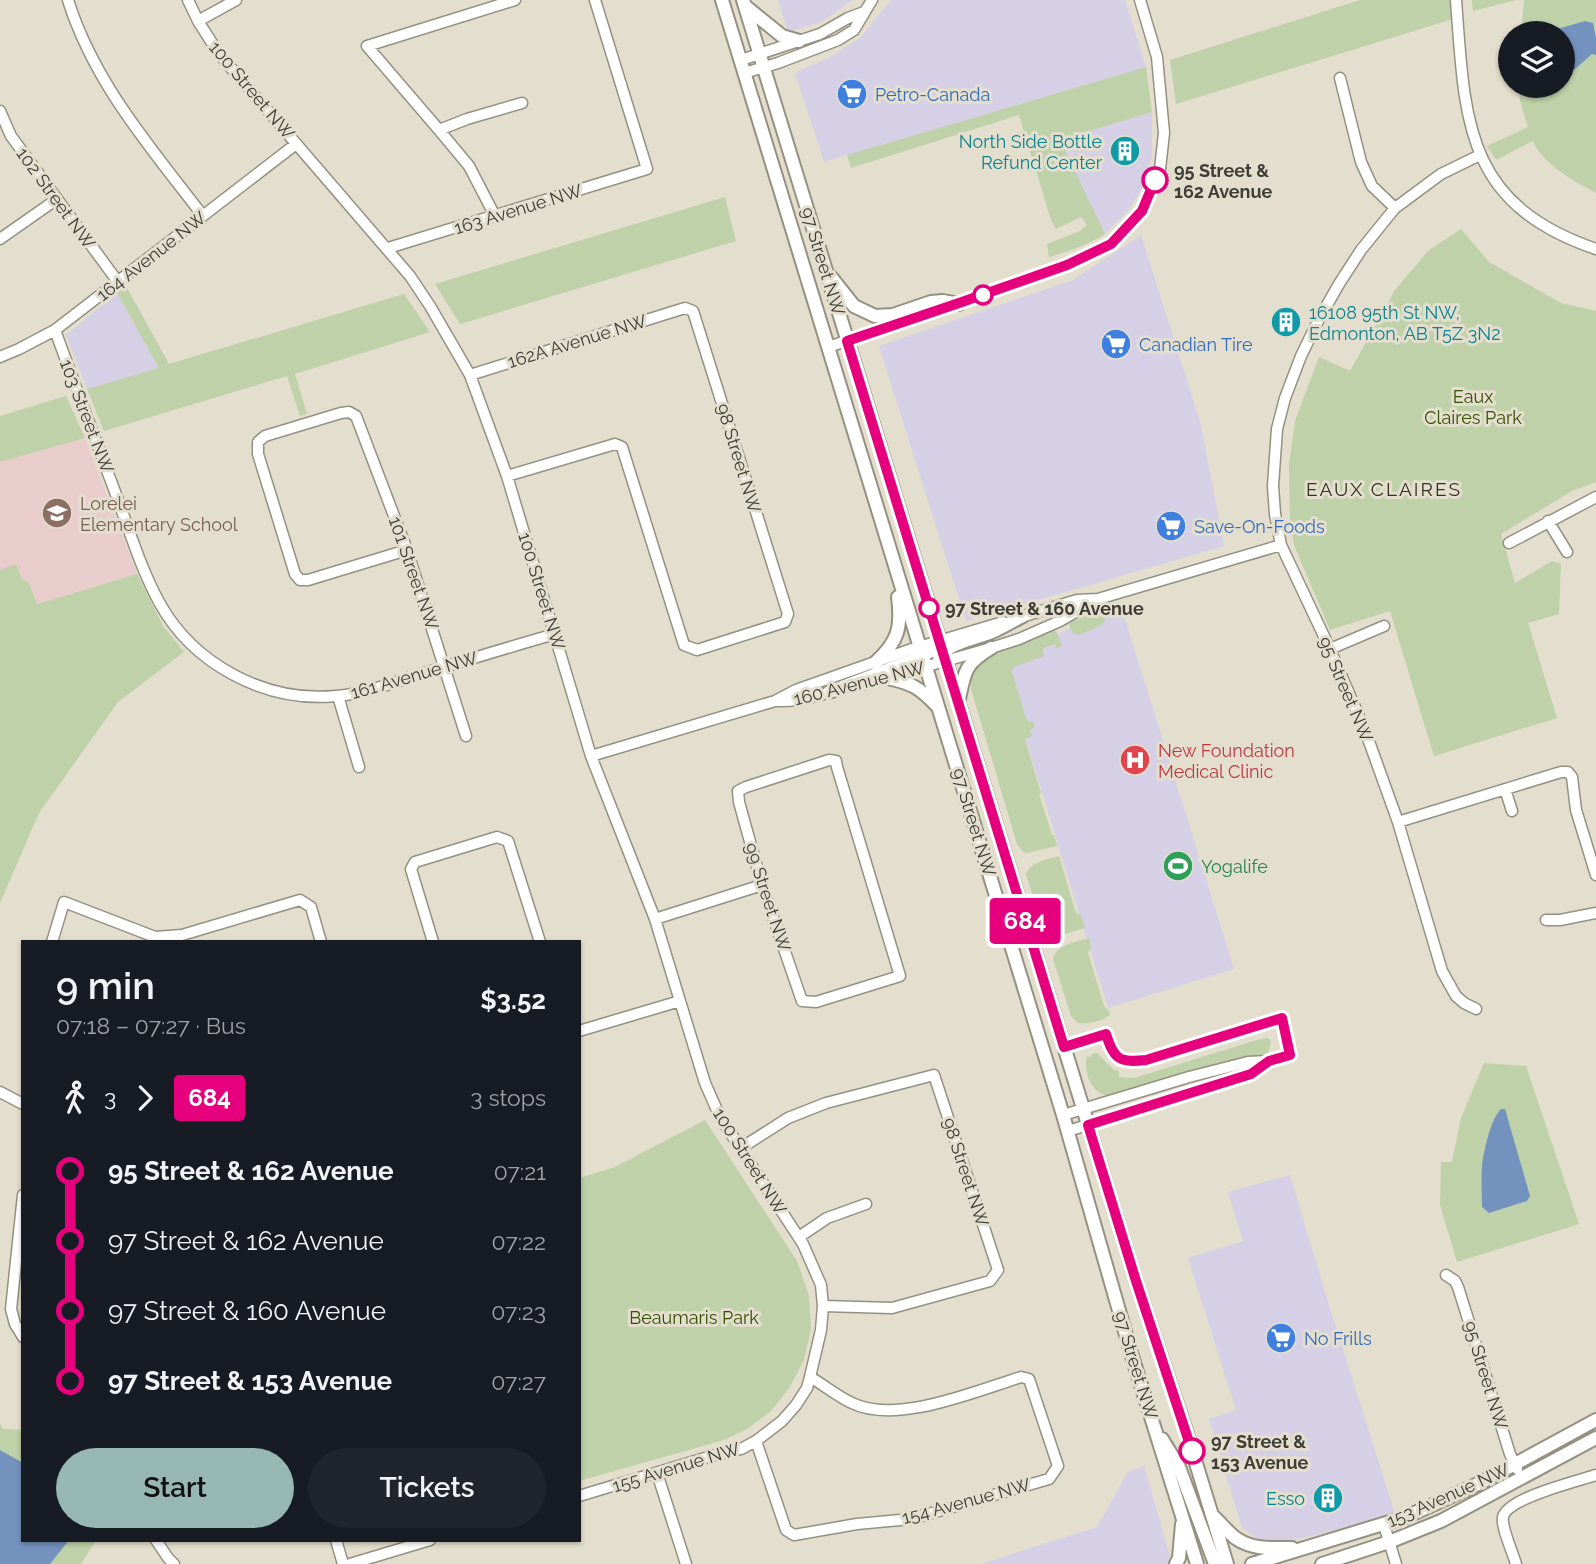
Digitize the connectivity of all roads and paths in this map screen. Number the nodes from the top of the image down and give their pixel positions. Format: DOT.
graph roads {
  1 [pos="68,0"];
  2 [pos="188,0"];
  3 [pos="236,0"];
  4 [pos="515,0"];
  5 [pos="595,0"];
  6 [pos="722,0"];
  7 [pos="872,0"];
  8 [pos="1140,0"];
  9 [pos="1456,0"];
  10 [pos="744,3"];
  11 [pos="864,12"];
  12 [pos="198,21"];
  13 [pos="799,41"];
  14 [pos="760,54"];
  15 [pos="741,60"];
  16 [pos="764,68"];
  17 [pos="744,74"];
  18 [pos="1340,78"];
  19 [pos="522,103"];
  20 [pos="0,111"];
  21 [pos="439,130"];
  22 [pos="296,144"];
  23 [pos="1480,155"];
  24 [pos="57,199"];
  25 [pos="1395,208"];
  26 [pos="203,216"];
  27 [pos="495,216"];
  28 [pos="0,239"];
  29 [pos="388,248"];
  30 [pos="1596,249"];
  31 [pos="826,270"];
  32 [pos="118,282"];
  33 [pos="959,303"];
  34 [pos="684,308"];
  35 [pos="55,330"];
  36 [pos="847,341"];
  37 [pos="828,347"];
  38 [pos="0,357"];
  39 [pos="470,374"];
  40 [pos="507,476"];
  41 [pos="1596,497"];
  42 [pos="1548,521"];
  43 [pos="1508,543"];
  44 [pos="1281,545"];
  45 [pos="407,550"];
  46 [pos="1567,552"];
  47 [pos="894,562"];
  48 [pos="1098,599"];
  49 [pos="1023,616"];
  50 [pos="1384,626"];
  51 [pos="555,634"];
  52 [pos="991,648"];
  53 [pos="1330,649"];
  54 [pos="943,651"];
  55 [pos="923,656"];
  56 [pos="875,663"];
  57 [pos="445,667"];
  58 [pos="887,678"];
  59 [pos="270,690"];
  60 [pos="829,692"];
  61 [pos="338,696"];
  62 [pos="775,701"];
  63 [pos="959,703"];
  64 [pos="939,709"];
  65 [pos="466,736"];
  66 [pos="591,756"];
  67 [pos="359,766"];
  68 [pos="1505,789"];
  69 [pos="1512,811"];
  70 [pos="1398,822"];
  71 [pos="1596,875"];
  72 [pos="762,885"];
  73 [pos="1596,913"];
  74 [pos="655,919"];
  75 [pos="1546,920"];
  76 [pos="53,940"];
  77 [pos="320,940"];
  78 [pos="432,940"];
  79 [pos="539,940"];
  80 [pos="680,1001"];
  81 [pos="1476,1009"];
  82 [pos="581,1030"];
  83 [pos="1290,1055"];
  84 [pos="1269,1061"];
  85 [pos="0,1092"];
  86 [pos="21,1103"];
  87 [pos="1083,1109"];
  88 [pos="1063,1115"];
  89 [pos="1088,1125"];
  90 [pos="1068,1131"];
  91 [pos="741,1148"];
  92 [pos="866,1204"];
  93 [pos="21,1214"];
  94 [pos="799,1237"];
  95 [pos="1446,1275"];
  96 [pos="823,1306"];
  97 [pos="21,1334"];
  98 [pos="810,1377"];
  99 [pos="1596,1420"];
  100 [pos="1156,1431"];
  101 [pos="1596,1438"];
  102 [pos="756,1441"];
  103 [pos="1515,1465"];
  104 [pos="657,1473"];
  105 [pos="1596,1475"];
  106 [pos="1522,1479"];
  107 [pos="581,1495"];
  108 [pos="1212,1515"];
  109 [pos="1183,1521"];
  110 [pos="1384,1525"];
  111 [pos="157,1542"];
  112 [pos="337,1542"];
  113 [pos="423,1542"];
  114 [pos="1326,1542"];
  115 [pos="1389,1542"];
  116 [pos="1306,1548"];
  117 [pos="168,1562"];
  118 [pos="343,1564"];
  119 [pos="350,1564"];
  120 [pos="686,1564"];
  121 [pos="1176,1564"];
  122 [pos="1197,1564"];
  123 [pos="1216,1564"];
  124 [pos="1227,1564"];
  125 [pos="1252,1564"];
  126 [pos="1282,1564"];
  127 [pos="1322,1564"];
  128 [pos="1396,1564"];
  129 [pos="1516,1564"];
  1 -- 26 [label="street"];
  2 -- 12 [label="street, 100 Street NW"];
  3 -- 12 [label="street"];
  4 -- 21 [label="street"];
  5 -- 27 [label="street, 163 Avenue NW"];
  6 -- 15 [label="main road, 97 Street NW"];
  7 -- 11 [label="street"];
  8 -- 33 [label="street"];
  9 -- 23 [label="street"];
  10 -- 13 [label="main road"];
  10 -- 14 [label="main road, 97 Street NW"];
  11 -- 13 [label="street"];
  11 -- 16 [label="street"];
  12 -- 22 [label="street, 100 Street NW"];
  13 -- 14 [label="street"];
  14 -- 15 [label="street"];
  14 -- 16 [label="main road, 97 Street NW"];
  15 -- 17 [label="main road, 97 Street NW"];
  16 -- 17 [label="street"];
  16 -- 31 [label="main road, 97 Street NW"];
  17 -- 37 [label="main road, 97 Street NW"];
  18 -- 25 [label="street"];
  19 -- 21 [label="street"];
  20 -- 24 [label="street, 102 Street NW"];
  21 -- 27 [label="street"];
  22 -- 26 [label="street, 164 Avenue NW"];
  22 -- 29 [label="street, 100 Street NW"];
  23 -- 25 [label="street, 95 Street NW"];
  23 -- 30 [label="street"];
  24 -- 28 [label="street"];
  24 -- 32 [label="street, 102 Street NW"];
  25 -- 44 [label="street, 95 Street NW"];
  26 -- 32 [label="street, 164 Avenue NW"];
  27 -- 29 [label="street, 163 Avenue NW"];
  29 -- 39 [label="street, 100 Street NW"];
  31 -- 33 [label="main road"];
  31 -- 36 [label="main road, 97 Street NW"];
  32 -- 35 [label="street, 164 Avenue NW"];
  33 -- 36 [label="street"];
  34 -- 39 [label="street, 162A Avenue NW"];
  34 -- 40 [label="street, 98 Street NW"];
  35 -- 38 [label="street, 164 Avenue NW"];
  35 -- 59 [label="street, 103 Street NW"];
  36 -- 37 [label="street"];
  36 -- 54 [label="main road, 97 Street NW"];
  37 -- 47 [label="main road, 97 Street NW"];
  39 -- 40 [label="street, 100 Street NW"];
  40 -- 51 [label="street, 100 Street NW"];
  41 -- 42 [label="street"];
  42 -- 43 [label="street"];
  42 -- 46 [label="street"];
  44 -- 48 [label="street, 160 Avenue NW"];
  44 -- 53 [label="street, 95 Street NW"];
  45 -- 45 [label="street, 101 Street NW"];
  45 -- 57 [label="street, 101 Street NW"];
  47 -- 55 [label="main road, 97 Street NW"];
  47 -- 56 [label="main road"];
  48 -- 49 [label="street, 160 Avenue NW"];
  48 -- 52 [label="street, 160 Avenue NW"];
  49 -- 54 [label="main road"];
  50 -- 53 [label="street"];
  51 -- 57 [label="street, 161 Avenue NW"];
  51 -- 66 [label="street, 100 Street NW"];
  52 -- 54 [label="street, 160 Avenue NW"];
  52 -- 63 [label="main road"];
  53 -- 70 [label="street, 95 Street NW"];
  54 -- 55 [label="street, 160 Avenue NW"];
  54 -- 55 [label="main road"];
  54 -- 63 [label="main road, 97 Street NW"];
  55 -- 56 [label="street, 160 Avenue NW"];
  55 -- 58 [label="street, 160 Avenue NW"];
  55 -- 60 [label="main road"];
  55 -- 64 [label="main road, 97 Street NW"];
  56 -- 62 [label="street, 160 Avenue NW"];
  57 -- 61 [label="street, 161 Avenue NW"];
  57 -- 65 [label="street, 101 Street NW"];
  58 -- 60 [label="street, 160 Avenue NW"];
  58 -- 64 [label="main road"];
  59 -- 61 [label="street, 161 Avenue NW"];
  60 -- 62 [label="street, 160 Avenue NW"];
  61 -- 67 [label="street"];
  62 -- 66 [label="street, 160 Avenue NW"];
  63 -- 87 [label="main road, 97 Street NW"];
  64 -- 88 [label="main road, 97 Street NW"];
  66 -- 74 [label="street, 100 Street NW"];
  68 -- 69 [label="street"];
  68 -- 70 [label="street"];
  68 -- 71 [label="street"];
  70 -- 81 [label="street, 95 Street NW"];
  72 -- 72 [label="street, 99 Street NW"];
  72 -- 74 [label="street"];
  73 -- 75 [label="street"];
  74 -- 80 [label="street, 100 Street NW"];
  76 -- 77 [label="street"];
  78 -- 79 [label="street"];
  80 -- 82 [label="street"];
  80 -- 91 [label="street, 100 Street NW"];
  83 -- 84 [label="street"];
  84 -- 87 [label="street"];
  84 -- 89 [label="street"];
  85 -- 86 [label="street"];
  87 -- 88 [label="street"];
  87 -- 89 [label="main road, 97 Street NW"];
  88 -- 90 [label="main road, 97 Street NW"];
  89 -- 90 [label="street"];
  89 -- 108 [label="main road, 97 Street NW"];
  90 -- 100 [label="main road, 97 Street NW"];
  91 -- 94 [label="street, 100 Street NW"];
  91 -- 96 [label="street, 98 Street NW"];
  92 -- 94 [label="street"];
  93 -- 97 [label="street"];
  94 -- 96 [label="street, 100 Street NW"];
  95 -- 103 [label="street, 95 Street NW"];
  96 -- 98 [label="street, 100 Street NW"];
  98 -- 102 [label="street, 155 Avenue NW"];
  98 -- 102 [label="street, 154 Avenue NW"];
  99 -- 103 [label="main road, 153 Avenue NW"];
  100 -- 109 [label="main road, 97 Street NW"];
  100 -- 123 [label="main road"];
  101 -- 106 [label="main road, 153 Avenue NW"];
  102 -- 104 [label="street, 155 Avenue NW"];
  103 -- 106 [label="street, 95 Street NW"];
  103 -- 110 [label="main road, 153 Avenue NW"];
  104 -- 107 [label="street, 155 Avenue NW"];
  104 -- 120 [label="street"];
  105 -- 129 [label="street"];
  106 -- 115 [label="main road, 153 Avenue NW"];
  108 -- 116 [label="main road"];
  108 -- 124 [label="main road, 97 Street NW"];
  109 -- 121 [label="main road"];
  109 -- 122 [label="main road, 97 Street NW"];
  110 -- 114 [label="main road, 153 Avenue NW"];
  110 -- 115 [label="street"];
  111 -- 117 [label="street"];
  112 -- 118 [label="street"];
  113 -- 119 [label="street"];
  114 -- 116 [label="main road, 153 Avenue NW"];
  114 -- 126 [label="main road"];
  115 -- 127 [label="main road, 153 Avenue NW"];
  115 -- 128 [label="street"];
  116 -- 125 [label="main road, 153 Avenue NW"];
}
